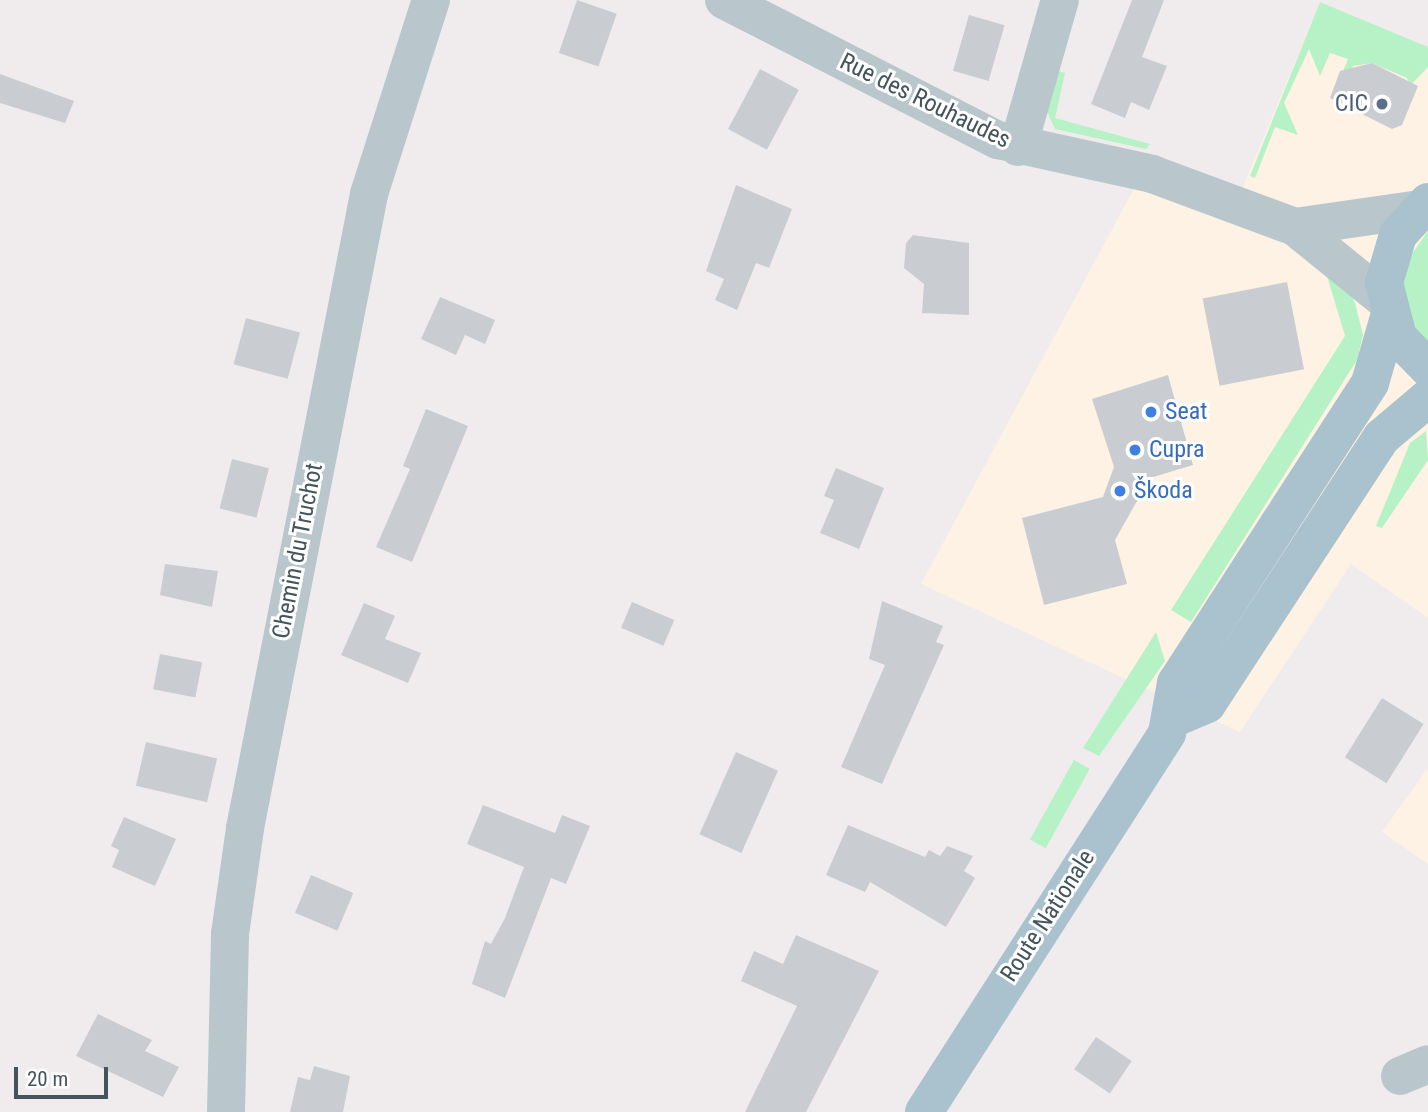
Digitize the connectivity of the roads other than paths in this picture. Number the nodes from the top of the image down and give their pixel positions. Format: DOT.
graph roads {
  1 [pos="431,0"];
  2 [pos="724,0"];
  3 [pos="1060,0"];
  4 [pos="1018,147"];
  5 [pos="1424,205"];
  6 [pos="1295,227"];
  7 [pos="1387,309"];
  8 [pos="1428,368"];
  9 [pos="1428,398"];
  10 [pos="1172,719"];
  11 [pos="226,1112"];
  12 [pos="924,1112"];
  1 -- 11 [label="street, Chemin du Truchot"];
  2 -- 4 [label="street, Rue des Rouhaudes"];
  3 -- 4 [label="street"];
  4 -- 6 [label="street, Rue des Rouhaudes"];
  5 -- 6 [label="street, Rue des Rouhaudes"];
  5 -- 7 [label="main road, Route Nationale"];
  6 -- 7 [label="street, Rue des Rouhaudes"];
  7 -- 8 [label="main road"];
  7 -- 10 [label="main road, Route Nationale"];
  9 -- 10 [label="main road"];
  10 -- 12 [label="main road, Route Nationale"];
}
